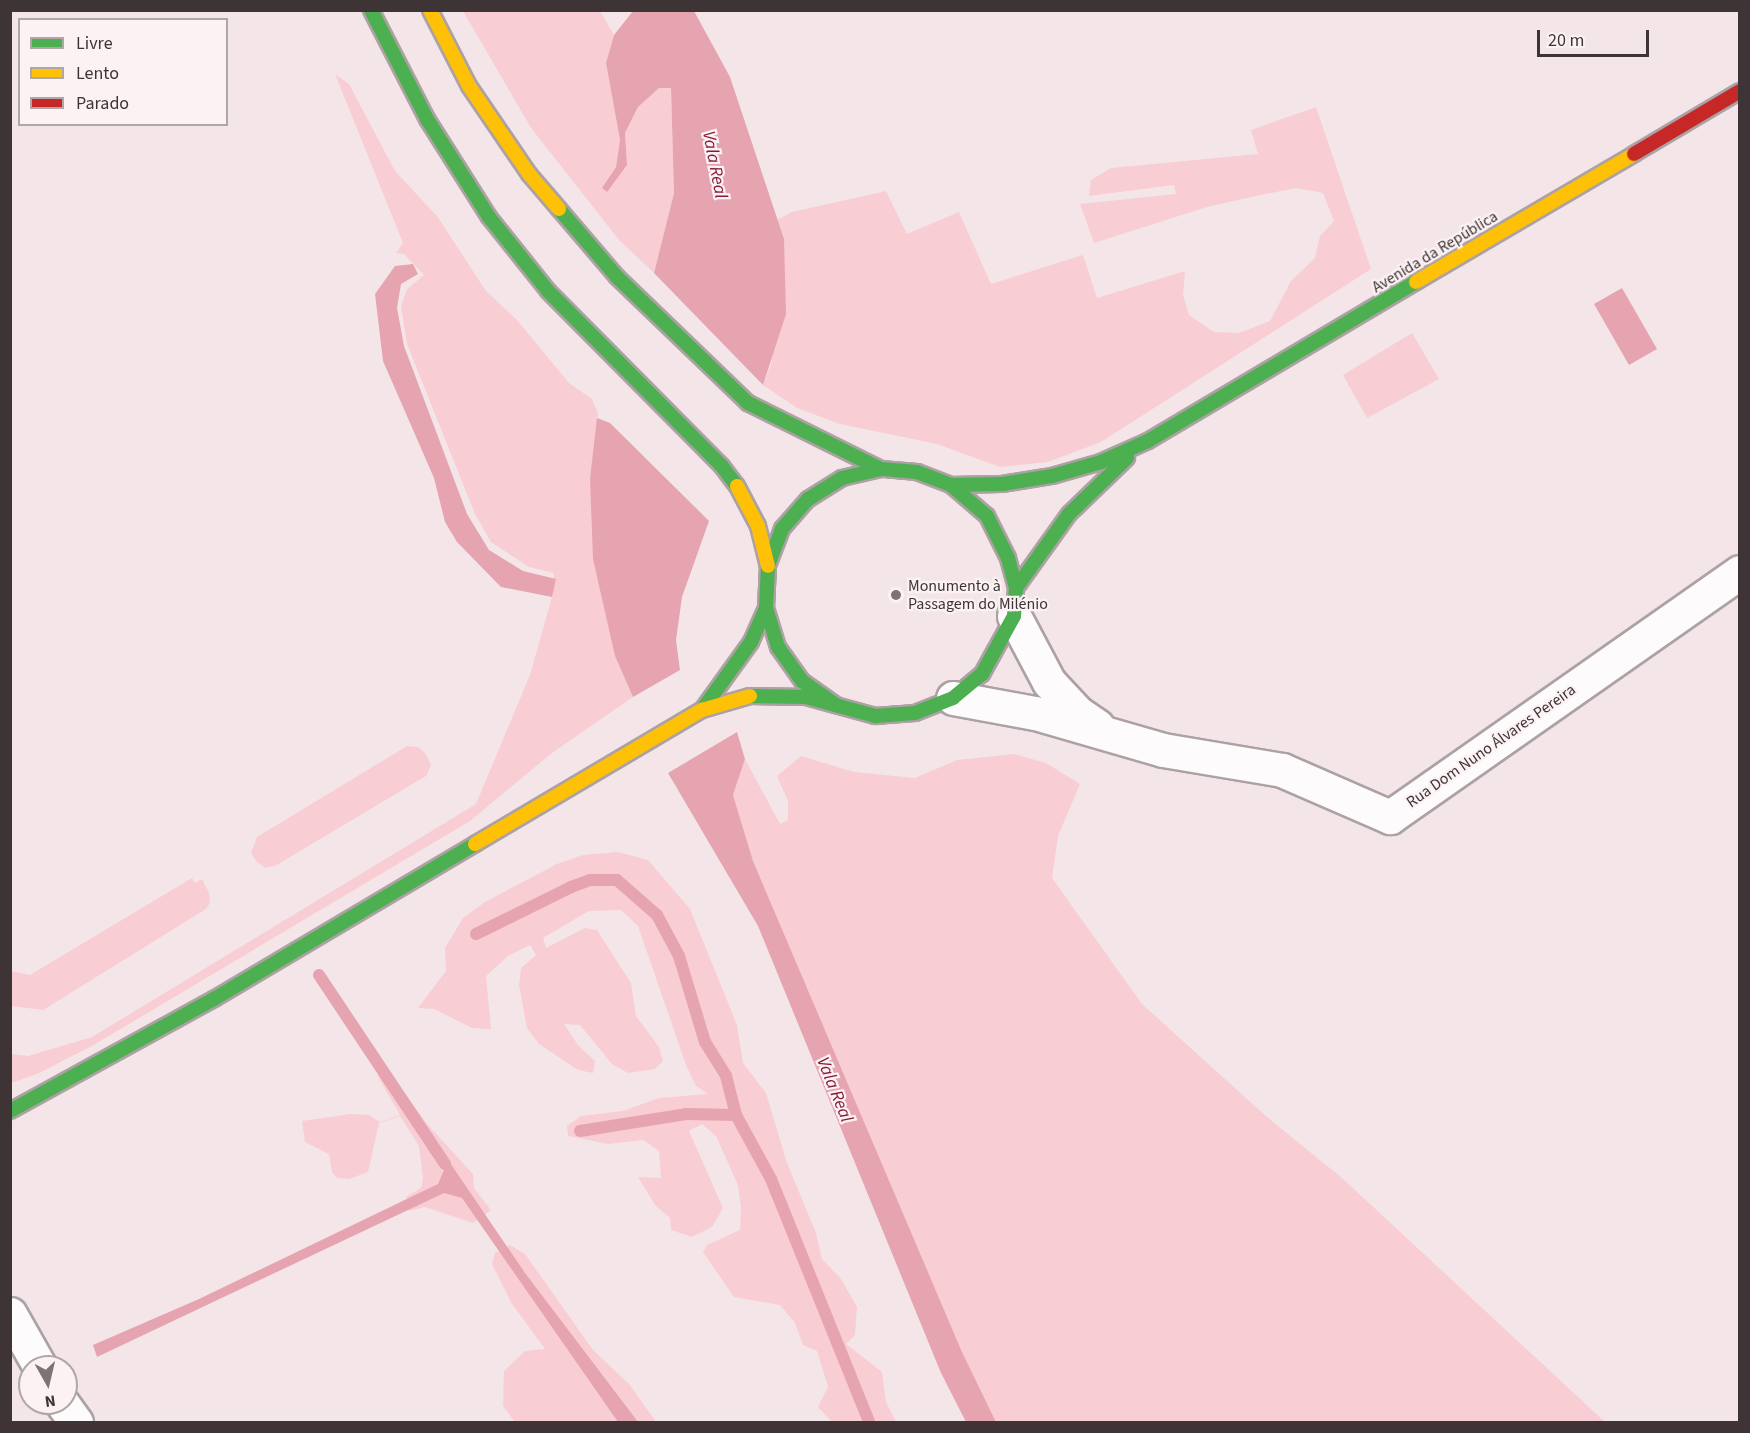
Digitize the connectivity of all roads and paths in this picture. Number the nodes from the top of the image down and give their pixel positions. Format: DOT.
graph roads {
  1 [pos="371,10"];
  2 [pos="430,10"];
  3 [pos="1740,91"];
  4 [pos="1148,441"];
  5 [pos="881,469"];
  6 [pos="951,485"];
  7 [pos="768,566"];
  8 [pos="1740,572"];
  9 [pos="1015,602"];
  10 [pos="766,608"];
  11 [pos="953,698"];
  12 [pos="836,705"];
  13 [pos="702,710"];
  14 [pos="1114,737"];
  15 [pos="10,1111"];
  16 [pos="10,1314"];
  17 [pos="33,1355"];
  1 -- 7 [label="main road"];
  2 -- 5 [label="main road"];
  3 -- 4 [label="main road, Avenida da República"];
  4 -- 6 [label="main road, Avenida da República"];
  4 -- 9 [label="main road, Avenida da República"];
  5 -- 6 [label="main road"];
  5 -- 7 [label="main road"];
  6 -- 9 [label="main road"];
  7 -- 10 [label="main road"];
  8 -- 14 [label="street, Rua Dom Nuno Álvares Pereira"];
  9 -- 11 [label="main road, Avenida da República"];
  9 -- 14 [label="street, Rua Dom Nuno Álvares Pereira"];
  10 -- 12 [label="main road"];
  10 -- 13 [label="main road"];
  11 -- 12 [label="main road, Avenida da República"];
  11 -- 14 [label="street, Rua Dom Nuno Álvares Pereira"];
  12 -- 13 [label="main road"];
  13 -- 15 [label="main road"];
  16 -- 17 [label="street"];
}
